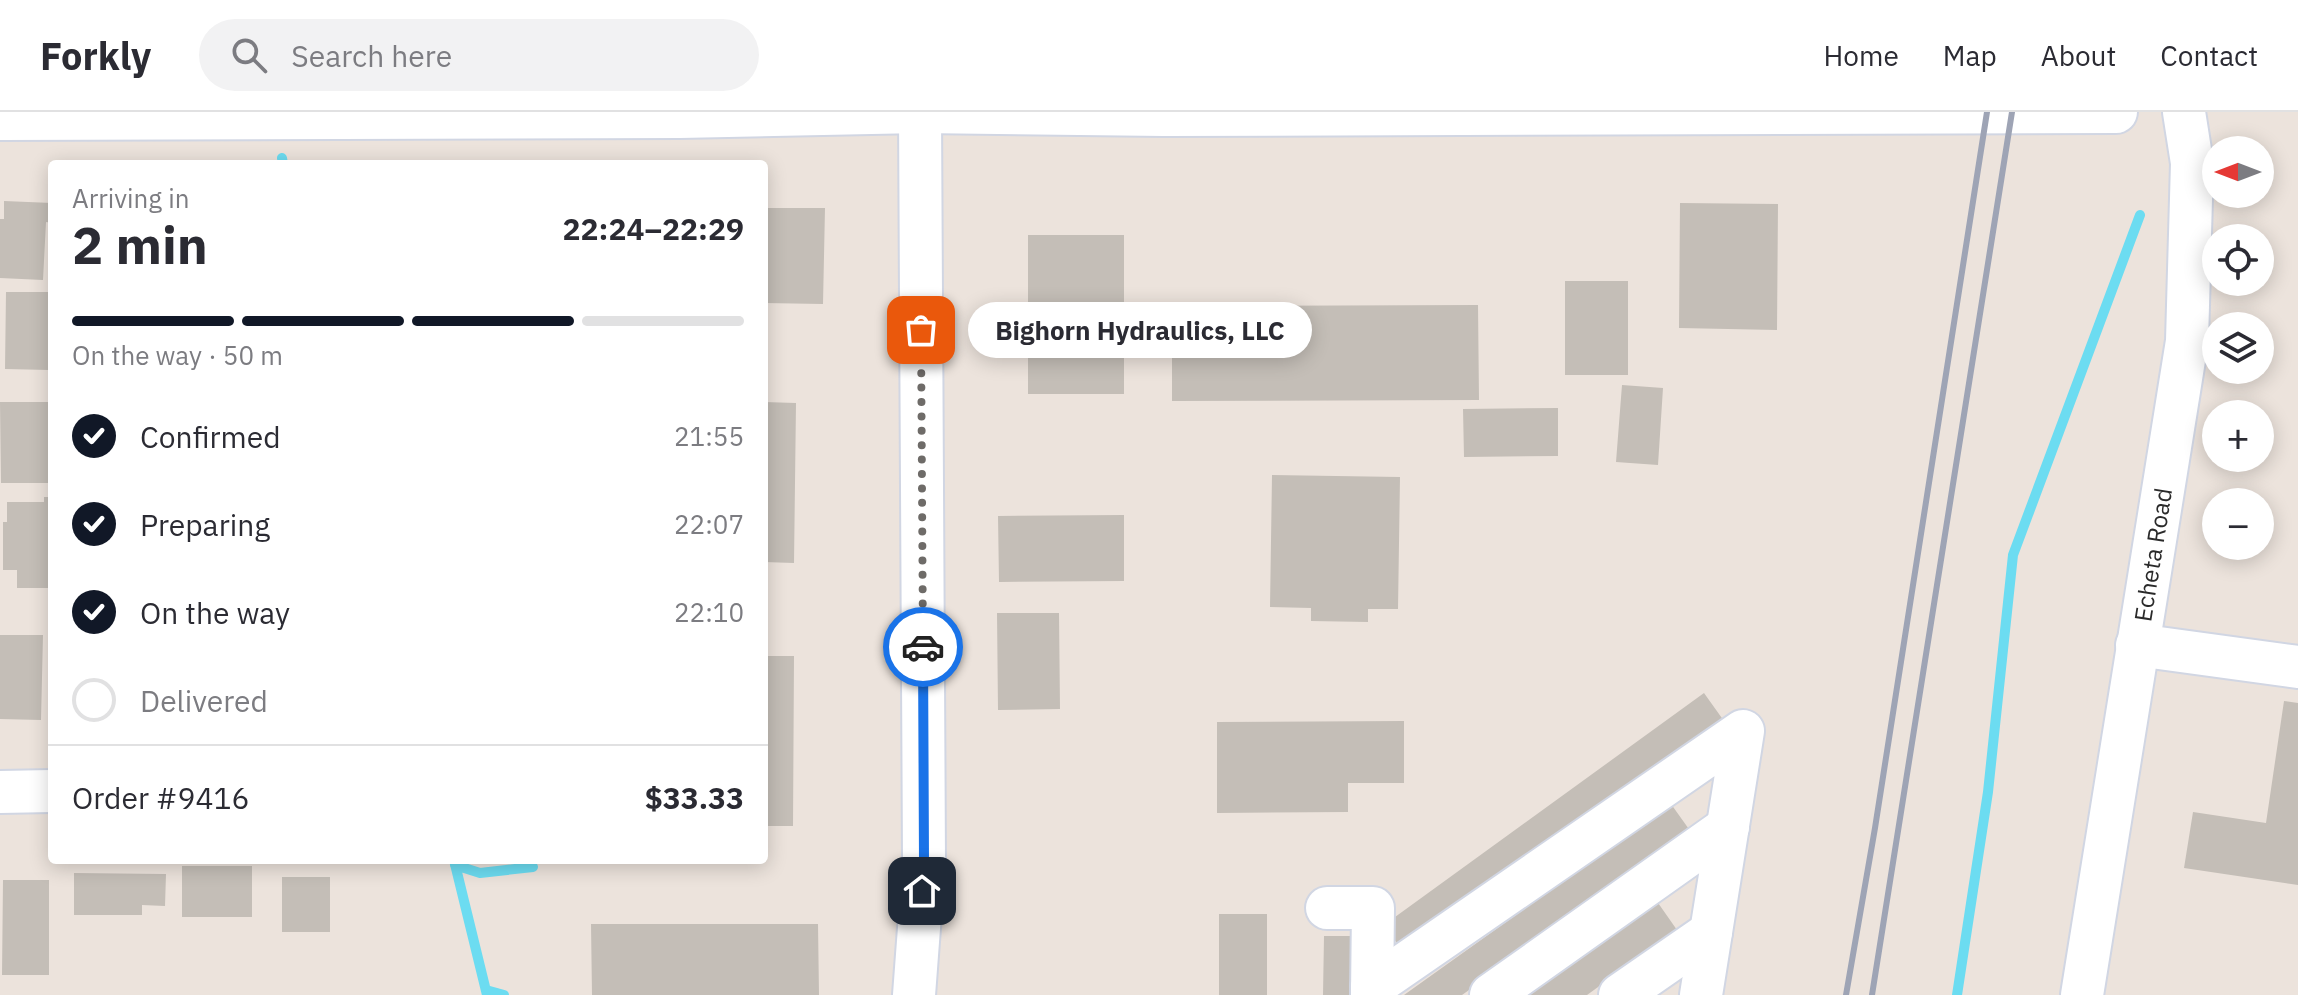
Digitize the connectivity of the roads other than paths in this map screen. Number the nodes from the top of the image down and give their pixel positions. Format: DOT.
graph roads {
  1 [pos="920,112"];
  2 [pos="2116,112"];
  3 [pos="2184,112"];
  4 [pos="1499,113"];
  5 [pos="0,119"];
  6 [pos="2137,645"];
  7 [pos="2298,667"];
  8 [pos="48,791"];
  9 [pos="0,792"];
  10 [pos="1728,827"];
  11 [pos="1327,908"];
  12 [pos="1711,932"];
  13 [pos="1372,991"];
  14 [pos="914,995"];
  15 [pos="1491,995"];
  16 [pos="1620,995"];
  17 [pos="1701,995"];
  18 [pos="2082,995"];
  1 -- 4 [label="street"];
  1 -- 5 [label="street"];
  1 -- 14 [label="street"];
  2 -- 4 [label="street"];
  3 -- 6 [label="street, Echeta Road"];
  6 -- 7 [label="street"];
  6 -- 18 [label="street, Echeta Road"];
  8 -- 9 [label="street"];
  10 -- 12 [label="street"];
  10 -- 13 [label="street"];
  10 -- 15 [label="street"];
  11 -- 13 [label="street"];
  12 -- 16 [label="street"];
  12 -- 17 [label="street"];
}
